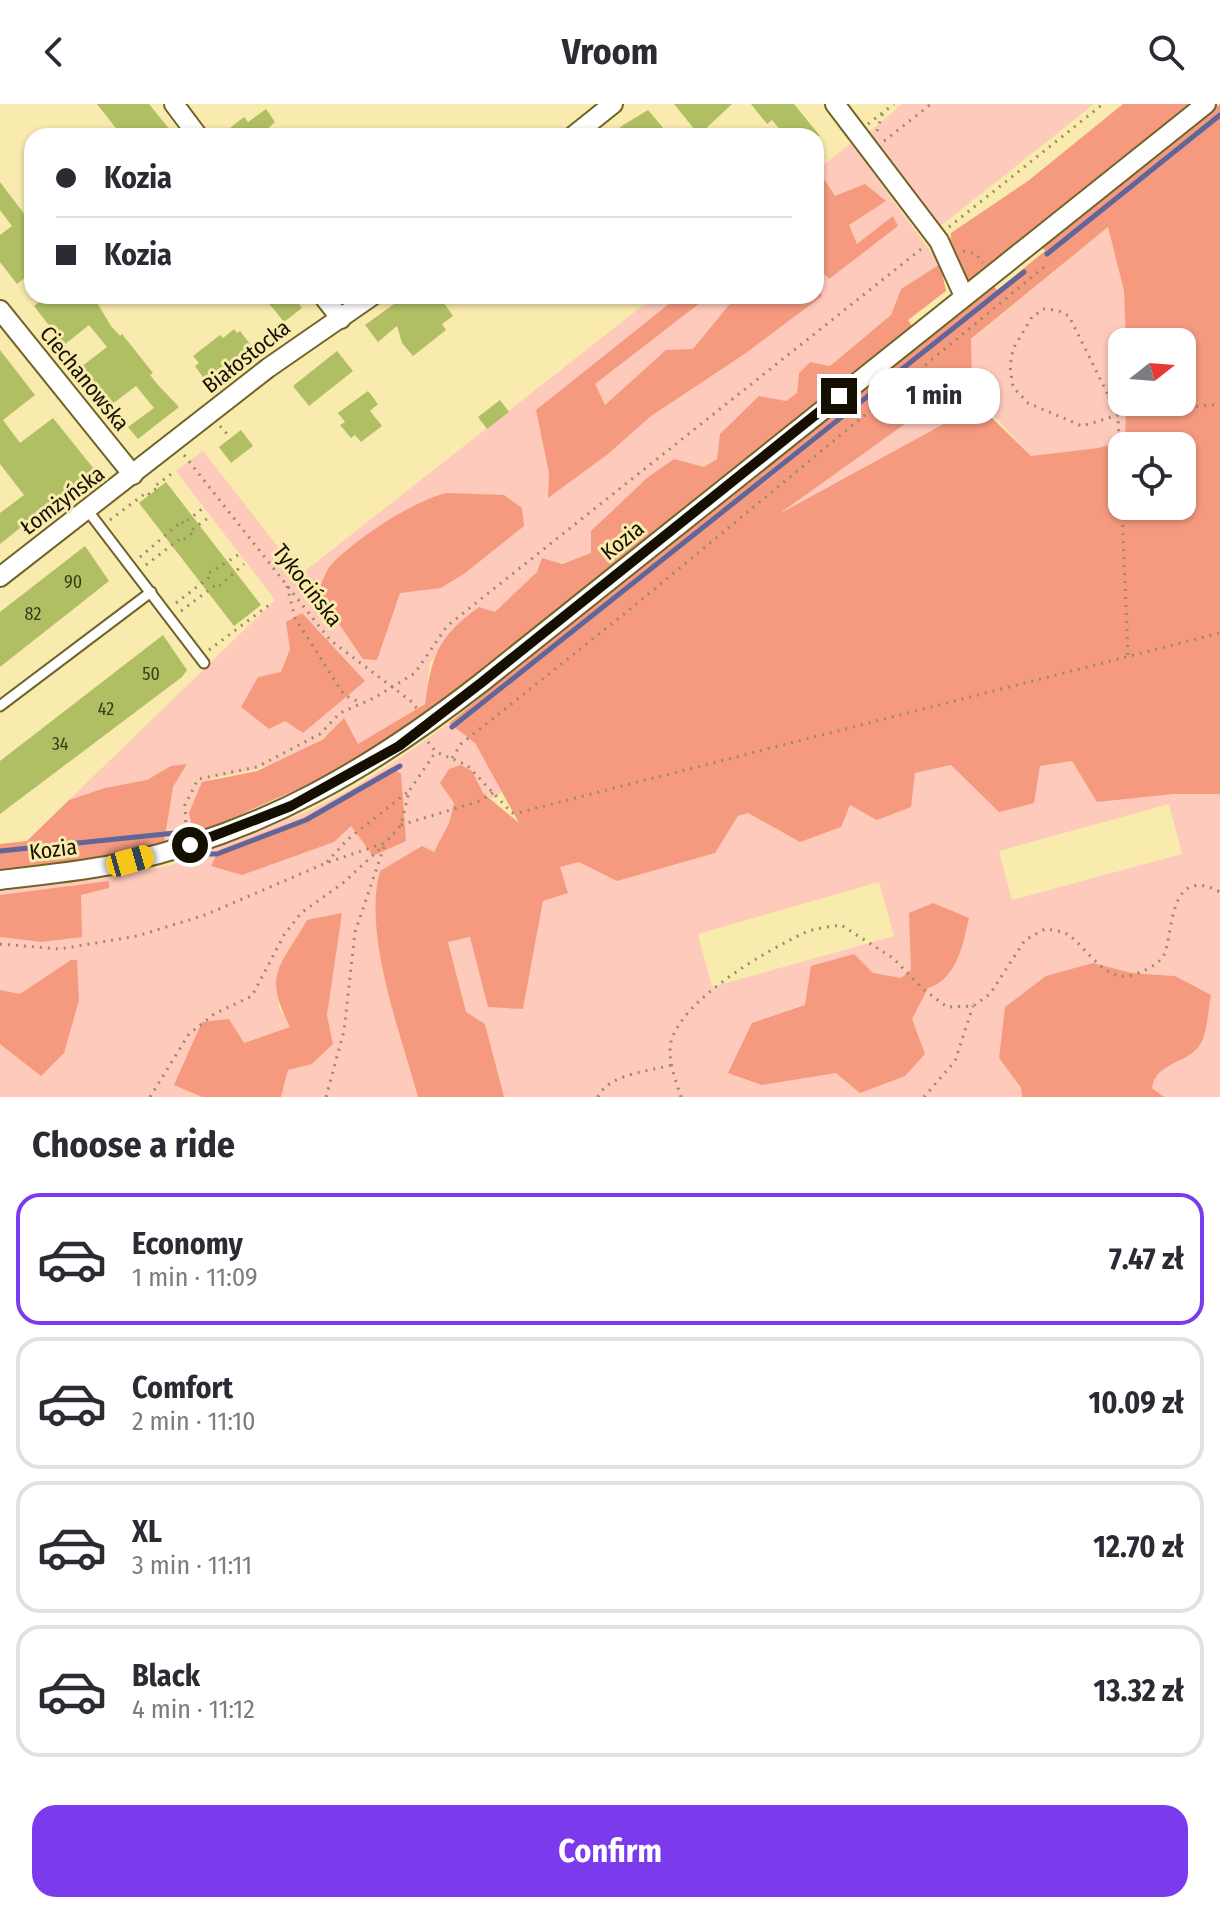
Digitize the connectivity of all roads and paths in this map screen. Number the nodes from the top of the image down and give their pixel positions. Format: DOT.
graph roads {
  1 [pos="174,104"];
  2 [pos="613,104"];
  3 [pos="835,104"];
  4 [pos="894,104"];
  5 [pos="931,104"];
  6 [pos="1103,104"];
  7 [pos="1206,104"];
  8 [pos="883,112"];
  9 [pos="192,128"];
  10 [pos="583,128"];
  11 [pos="871,151"];
  12 [pos="942,232"];
  13 [pos="931,241"];
  14 [pos="1044,267"];
  15 [pos="964,296"];
  16 [pos="329,304"];
  17 [pos="361,304"];
  18 [pos="0,310"];
  19 [pos="341,319"];
  20 [pos="1220,404"];
  21 [pos="1196,407"];
  22 [pos="1118,415"];
  23 [pos="1118,416"];
  24 [pos="179,449"];
  25 [pos="153,460"];
  26 [pos="174,472"];
  27 [pos="133,475"];
  28 [pos="202,509"];
  29 [pos="88,511"];
  30 [pos="208,518"];
  31 [pos="106,523"];
  32 [pos="238,555"];
  33 [pos="244,564"];
  34 [pos="133,569"];
  35 [pos="0,577"];
  36 [pos="286,582"];
  37 [pos="151,592"];
  38 [pos="273,602"];
  39 [pos="168,615"];
  40 [pos="1220,633"];
  41 [pos="1128,655"];
  42 [pos="202,660"];
  43 [pos="392,688"];
  44 [pos="364,704"];
  45 [pos="0,706"];
  46 [pos="424,728"];
  47 [pos="436,752"];
  48 [pos="452,758"];
  49 [pos="409,791"];
  50 [pos="494,792"];
  51 [pos="401,825"];
  52 [pos="385,843"];
  53 [pos="190,845"];
  54 [pos="326,863"];
  55 [pos="0,880"];
  56 [pos="1220,892"];
  57 [pos="0,944"];
  58 [pos="973,1006"];
  59 [pos="672,1065"];
  60 [pos="150,1097"];
  61 [pos="326,1097"];
  62 [pos="598,1097"];
  63 [pos="681,1097"];
  64 [pos="924,1097"];
  1 -- 9 [label="street"];
  2 -- 10 [label="street"];
  3 -- 11 [label="street"];
  4 -- 8 [label="path"];
  5 -- 11 [label="path"];
  6 -- 12 [label="path"];
  7 -- 15 [label="street, Kozia"];
  11 -- 15 [label="street"];
  13 -- 43 [label="path"];
  14 -- 48 [label="path"];
  15 -- 46 [label="street, Kozia"];
  16 -- 19 [label="street"];
  17 -- 19 [label="street, Białostocka"];
  18 -- 27 [label="street, Ciechanowska"];
  19 -- 25 [label="street, Białostocka"];
  20 -- 21 [label="path"];
  22 -- 22 [label="path"];
  23 -- 41 [label="path"];
  24 -- 36 [label="path, Tykocińska"];
  25 -- 27 [label="street, Łomżyńska"];
  26 -- 31 [label="path"];
  27 -- 29 [label="street, Łomżyńska"];
  28 -- 34 [label="path"];
  29 -- 34 [label="lane"];
  29 -- 35 [label="street, Łomżyńska"];
  30 -- 34 [label="path"];
  32 -- 39 [label="path"];
  33 -- 39 [label="path"];
  34 -- 37 [label="lane"];
  36 -- 43 [label="path, Tykocińska"];
  36 -- 44 [label="path"];
  37 -- 39 [label="lane"];
  37 -- 45 [label="lane"];
  38 -- 42 [label="path"];
  39 -- 42 [label="lane"];
  40 -- 41 [label="path"];
  41 -- 50 [label="path"];
  43 -- 44 [label="path"];
  43 -- 46 [label="path, Tykocińska"];
  44 -- 53 [label="path"];
  46 -- 47 [label="path, Tykocińska"];
  46 -- 53 [label="street, Kozia"];
  47 -- 48 [label="path"];
  47 -- 49 [label="path"];
  48 -- 50 [label="path"];
  49 -- 51 [label="path"];
  49 -- 54 [label="path"];
  50 -- 51 [label="path"];
  51 -- 52 [label="path"];
  52 -- 54 [label="path"];
  52 -- 60 [label="path"];
  52 -- 61 [label="path"];
  53 -- 55 [label="street, Kozia"];
  54 -- 57 [label="path"];
  56 -- 58 [label="path"];
  58 -- 59 [label="path"];
  58 -- 64 [label="path"];
  59 -- 62 [label="path"];
  59 -- 63 [label="path"];
}
